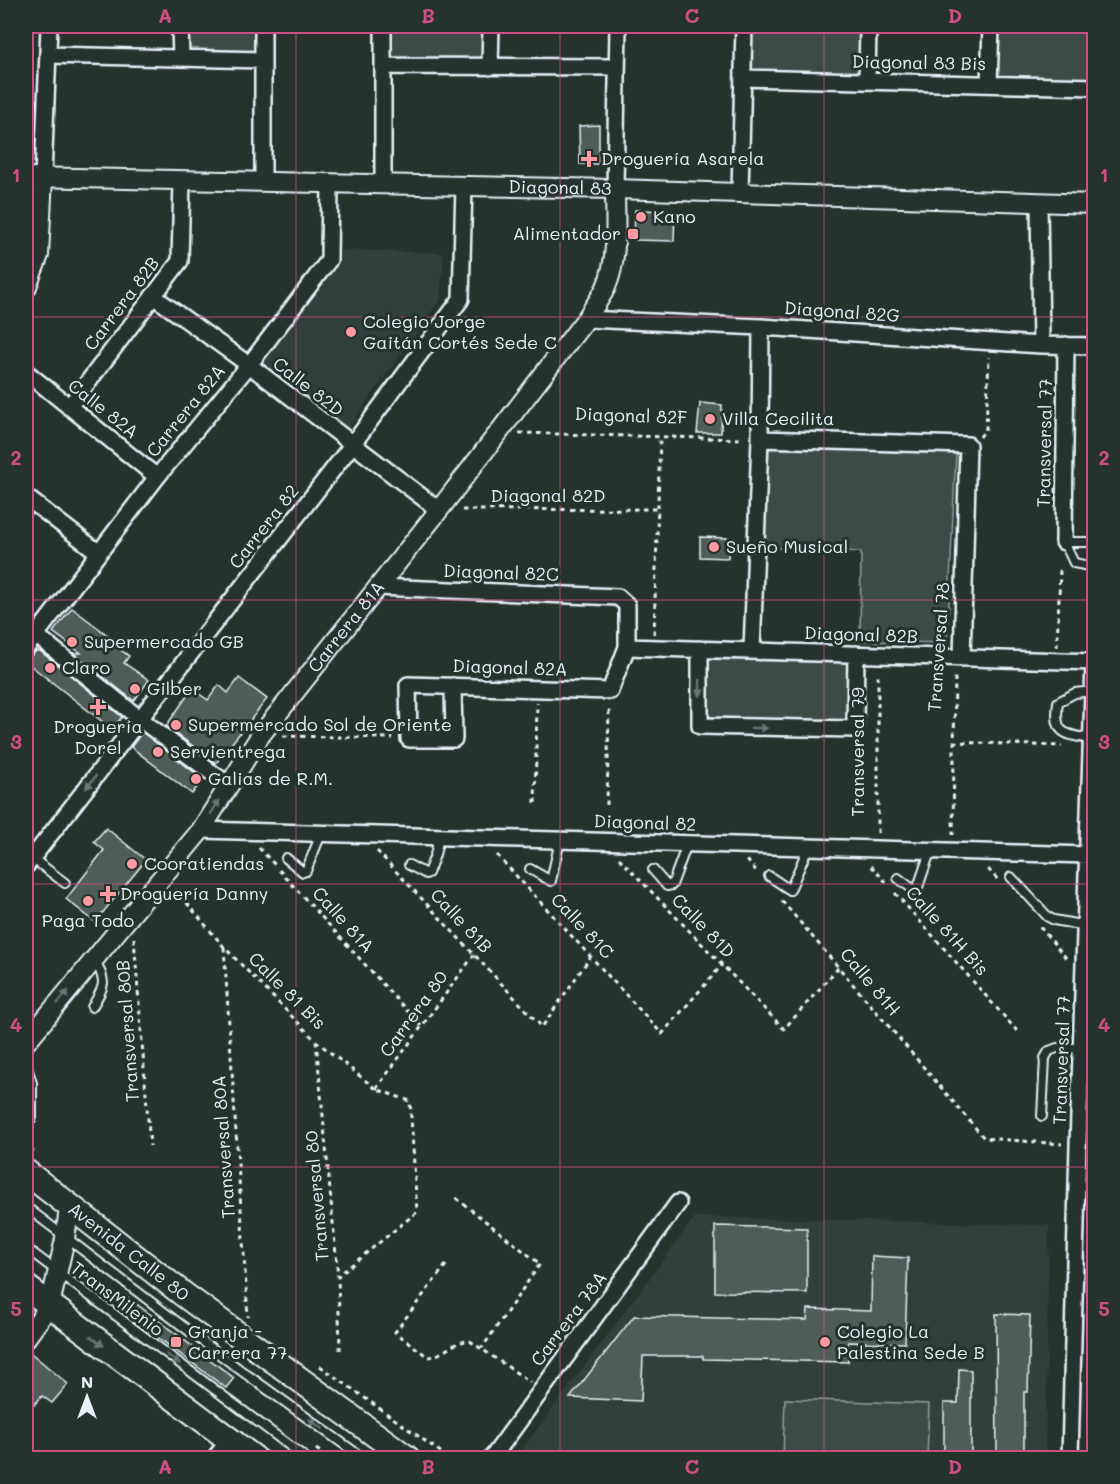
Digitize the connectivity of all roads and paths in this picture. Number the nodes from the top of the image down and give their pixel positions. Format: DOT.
graph roads {
  1 [pos="49,26"];
  2 [pos="180,26"];
  3 [pos="263,26"];
  4 [pos="383,26"];
  5 [pos="491,26"];
  6 [pos="618,26"];
  7 [pos="744,26"];
  8 [pos="868,26"];
  9 [pos="991,26"];
  10 [pos="48,55"];
  11 [pos="181,58"];
  12 [pos="263,60"];
  13 [pos="383,66"];
  14 [pos="490,67"];
  15 [pos="617,68"];
  16 [pos="743,78"];
  17 [pos="867,81"];
  18 [pos="989,84"];
  19 [pos="1095,87"];
  20 [pos="34,177"];
  21 [pos="182,180"];
  22 [pos="263,182"];
  23 [pos="330,183"];
  24 [pos="383,184"];
  25 [pos="464,186"];
  26 [pos="615,189"];
  27 [pos="740,193"];
  28 [pos="1039,202"];
  29 [pos="1095,204"];
  30 [pos="26,289"];
  31 [pos="153,296"];
  32 [pos="586,319"];
  33 [pos="761,327"];
  34 [pos="990,341"];
  35 [pos="1041,345"];
  36 [pos="1066,345"];
  37 [pos="1095,346"];
  38 [pos="249,365"];
  39 [pos="26,372"];
  40 [pos="69,406"];
  41 [pos="519,433"];
  42 [pos="660,437"];
  43 [pos="760,439"];
  44 [pos="352,445"];
  45 [pos="968,445"];
  46 [pos="157,477"];
  47 [pos="26,497"];
  48 [pos="658,509"];
  49 [pos="439,510"];
  50 [pos="1064,542"];
  51 [pos="1095,542"];
  52 [pos="99,554"];
  53 [pos="1095,567"];
  54 [pos="1060,571"];
  55 [pos="377,587"];
  56 [pos="31,631"];
  57 [pos="627,647"];
  58 [pos="26,648"];
  59 [pos="654,648"];
  60 [pos="700,649"];
  61 [pos="752,651"];
  62 [pos="856,654"];
  63 [pos="878,655"];
  64 [pos="962,658"];
  65 [pos="1056,661"];
  66 [pos="1094,662"];
  67 [pos="453,686"];
  68 [pos="537,689"];
  69 [pos="610,691"];
  70 [pos="1093,691"];
  71 [pos="140,719"];
  72 [pos="260,736"];
  73 [pos="409,739"];
  74 [pos="953,742"];
  75 [pos="1091,743"];
  76 [pos="228,785"];
  77 [pos="535,803"];
  78 [pos="606,805"];
  79 [pos="201,830"];
  80 [pos="244,831"];
  81 [pos="321,834"];
  82 [pos="361,835"];
  83 [pos="439,837"];
  84 [pos="481,838"];
  85 [pos="560,840"];
  86 [pos="604,842"];
  87 [pos="687,844"];
  88 [pos="734,845"];
  89 [pos="808,848"];
  90 [pos="856,849"];
  91 [pos="878,849"];
  92 [pos="952,851"];
  93 [pos="930,852"];
  94 [pos="1088,855"];
  95 [pos="286,858"];
  96 [pos="29,862"];
  97 [pos="409,865"];
  98 [pos="530,869"];
  99 [pos="653,870"];
  100 [pos="164,876"];
  101 [pos="766,878"];
  102 [pos="898,878"];
  103 [pos="1011,878"];
  104 [pos="65,883"];
  105 [pos="887,884"];
  106 [pos="894,892"];
  107 [pos="779,897"];
  108 [pos="132,915"];
  109 [pos="1086,926"];
  110 [pos="224,947"];
  111 [pos="474,955"];
  112 [pos="591,956"];
  113 [pos="94,960"];
  114 [pos="722,965"];
  115 [pos="839,967"];
  116 [pos="1089,987"];
  117 [pos="92,1007"];
  118 [pos="421,1026"];
  119 [pos="1017,1031"];
  120 [pos="316,1041"];
  121 [pos="26,1042"];
  122 [pos="1082,1048"];
  123 [pos="26,1064"];
  124 [pos="376,1089"];
  125 [pos="1042,1116"];
  126 [pos="32,1118"];
  127 [pos="1078,1145"];
  128 [pos="26,1146"];
  129 [pos="150,1146"];
  130 [pos="30,1163"];
  131 [pos="456,1198"];
  132 [pos="678,1203"];
  133 [pos="26,1207"];
  134 [pos="69,1208"];
  135 [pos="66,1239"];
  136 [pos="26,1248"];
  137 [pos="446,1265"];
  138 [pos="59,1274"];
  139 [pos="338,1276"];
  140 [pos="97,1281"];
  141 [pos="26,1287"];
  142 [pos="122,1301"];
  143 [pos="50,1305"];
  144 [pos="239,1309"];
  145 [pos="248,1316"];
  146 [pos="257,1322"];
  147 [pos="26,1338"];
  148 [pos="251,1345"];
  149 [pos="482,1348"];
  150 [pos="340,1350"];
  151 [pos="320,1366"];
  152 [pos="541,1390"];
  153 [pos="222,1449"];
  154 [pos="254,1458"];
  155 [pos="306,1458"];
  156 [pos="363,1458"];
  157 [pos="407,1458"];
  158 [pos="449,1458"];
  159 [pos="492,1458"];
  160 [pos="1070,1458"];
  1 -- 10 [label="street"];
  2 -- 11 [label="street"];
  3 -- 12 [label="street"];
  4 -- 13 [label="street"];
  5 -- 14 [label="street"];
  6 -- 15 [label="street"];
  7 -- 16 [label="street"];
  8 -- 17 [label="street"];
  9 -- 18 [label="street"];
  10 -- 11 [label="street"];
  10 -- 20 [label="street"];
  11 -- 12 [label="street"];
  12 -- 22 [label="street"];
  13 -- 14 [label="street"];
  13 -- 24 [label="street"];
  14 -- 15 [label="street"];
  15 -- 26 [label="street"];
  16 -- 17 [label="street, Diagonal 83 Bis"];
  16 -- 27 [label="street"];
  17 -- 18 [label="street, Diagonal 83 Bis"];
  18 -- 19 [label="street, Diagonal 83 Bis"];
  20 -- 21 [label="street, Diagonal 83"];
  20 -- 30 [label="street"];
  21 -- 22 [label="street, Diagonal 83"];
  21 -- 31 [label="street, Carrera 82B"];
  22 -- 23 [label="street, Diagonal 83"];
  23 -- 24 [label="street, Diagonal 83"];
  23 -- 38 [label="street, Carrera 82A"];
  24 -- 25 [label="street, Diagonal 83"];
  25 -- 26 [label="street, Diagonal 83"];
  25 -- 44 [label="street, Carrera 82"];
  26 -- 27 [label="street, Diagonal 83"];
  26 -- 32 [label="street, Carrera 81A"];
  27 -- 28 [label="street, Diagonal 83"];
  28 -- 29 [label="street, Diagonal 83"];
  28 -- 35 [label="street"];
  31 -- 38 [label="street, Calle 82D"];
  31 -- 40 [label="street, Carrera 82B"];
  32 -- 33 [label="street, Diagonal 82G"];
  32 -- 49 [label="street, Carrera 81A"];
  33 -- 34 [label="street, Diagonal 82G"];
  33 -- 43 [label="street"];
  34 -- 35 [label="street, Diagonal 82G"];
  34 -- 45 [label="path"];
  35 -- 36 [label="street, Diagonal 82G"];
  36 -- 37 [label="street, Diagonal 82G"];
  36 -- 50 [label="street, Transversal 77"];
  38 -- 44 [label="street, Calle 82D"];
  38 -- 46 [label="street, Carrera 82A"];
  39 -- 40 [label="street, Calle 82A"];
  40 -- 46 [label="street, Calle 82A"];
  41 -- 42 [label="path, Diagonal 82F"];
  42 -- 43 [label="path, Diagonal 82F"];
  42 -- 48 [label="path"];
  43 -- 45 [label="street"];
  43 -- 61 [label="street"];
  44 -- 49 [label="street, Calle 82D"];
  44 -- 71 [label="street, Carrera 82"];
  45 -- 64 [label="street, Transversal 78"];
  46 -- 52 [label="street, Carrera 82A"];
  47 -- 52 [label="street"];
  48 -- 49 [label="path, Diagonal 82D"];
  48 -- 59 [label="path"];
  49 -- 55 [label="street, Carrera 81A"];
  50 -- 51 [label="lane"];
  50 -- 53 [label="lane"];
  52 -- 56 [label="street, Carrera 82A"];
  54 -- 65 [label="path"];
  55 -- 57 [label="street, Diagonal 82C"];
  55 -- 72 [label="street, Carrera 81A"];
  56 -- 58 [label="street, Carrera 82A"];
  56 -- 71 [label="street"];
  57 -- 59 [label="street, Diagonal 82B"];
  57 -- 69 [label="street"];
  59 -- 60 [label="street, Diagonal 82B"];
  60 -- 61 [label="street, Diagonal 82B"];
  60 -- 62 [label="street, Transversal 79, one-way"];
  61 -- 62 [label="street, Diagonal 82B"];
  62 -- 63 [label="street, Diagonal 82B"];
  63 -- 64 [label="street, Diagonal 82B"];
  63 -- 91 [label="path, Transversal 79"];
  64 -- 65 [label="street, Diagonal 82B"];
  64 -- 74 [label="path, Transversal 78"];
  65 -- 66 [label="street, Diagonal 82B"];
  66 -- 70 [label="street, Transversal 77"];
  67 -- 68 [label="street, Diagonal 82A"];
  67 -- 73 [label="street, Diagonal 82A"];
  67 -- 73 [label="street"];
  68 -- 69 [label="street, Diagonal 82A"];
  68 -- 77 [label="path"];
  69 -- 78 [label="path"];
  70 -- 75 [label="street, Transversal 77"];
  70 -- 75 [label="lane"];
  71 -- 76 [label="street"];
  71 -- 96 [label="street, Carrera 82, one-way"];
  72 -- 73 [label="path"];
  72 -- 76 [label="street, Carrera 81A"];
  74 -- 75 [label="path"];
  74 -- 92 [label="path, Transversal 78"];
  75 -- 94 [label="street, Transversal 77"];
  79 -- 76 [label="street, Carrera 81A, one-way"];
  79 -- 80 [label="street, Diagonal 82"];
  79 -- 100 [label="street, Carrera 81A"];
  80 -- 81 [label="street, Diagonal 82"];
  80 -- 118 [label="path, Calle 81A"];
  81 -- 82 [label="street, Diagonal 82"];
  81 -- 95 [label="lane"];
  82 -- 83 [label="street, Diagonal 82"];
  82 -- 111 [label="path, Calle 81B"];
  83 -- 84 [label="street, Diagonal 82"];
  83 -- 97 [label="lane"];
  84 -- 85 [label="street, Diagonal 82"];
  84 -- 112 [label="path, Calle 81C"];
  85 -- 86 [label="street, Diagonal 82"];
  85 -- 98 [label="lane"];
  86 -- 87 [label="street, Diagonal 82"];
  86 -- 114 [label="path, Calle 81D"];
  87 -- 88 [label="street, Diagonal 82"];
  87 -- 99 [label="lane"];
  88 -- 89 [label="street, Diagonal 82"];
  88 -- 101 [label="path"];
  89 -- 90 [label="street, Diagonal 82"];
  89 -- 101 [label="lane"];
  90 -- 91 [label="street, Diagonal 82"];
  90 -- 105 [label="path, Calle 81H Bis"];
  91 -- 93 [label="street, Diagonal 82"];
  92 -- 93 [label="street, Diagonal 82"];
  92 -- 94 [label="street, Diagonal 82"];
  93 -- 102 [label="lane"];
  94 -- 109 [label="street, Transversal 77"];
  96 -- 104 [label="lane"];
  100 -- 108 [label="street, Carrera 81A"];
  100 -- 110 [label="path, Calle 81 Bis"];
  103 -- 109 [label="lane"];
  106 -- 119 [label="path, Calle 81H Bis"];
  107 -- 115 [label="path, Calle 81H"];
  108 -- 113 [label="street, Carrera 81A"];
  108 -- 129 [label="path, Transversal 80B"];
  109 -- 116 [label="street, Transversal 77"];
  110 -- 120 [label="path, Calle 81 Bis"];
  110 -- 145 [label="path, Transversal 80A"];
  111 -- 112 [label="path, Calle 81B"];
  111 -- 118 [label="path, Carrera 80"];
  112 -- 114 [label="path, Calle 81C"];
  113 -- 117 [label="lane"];
  121 -- 113 [label="street, Carrera 81A, one-way"];
  114 -- 115 [label="path, Calle 81D"];
  115 -- 127 [label="path, Calle 81H"];
  116 -- 122 [label="street, Transversal 77"];
  118 -- 124 [label="path, Carrera 80"];
  120 -- 124 [label="path, Calle 81 Bis"];
  120 -- 139 [label="path, Transversal 80"];
  122 -- 125 [label="lane"];
  122 -- 127 [label="street, Transversal 77"];
  123 -- 126 [label="lane"];
  124 -- 139 [label="path, Calle 81 Bis"];
  127 -- 160 [label="street, Transversal 77"];
  128 -- 130 [label="path"];
  130 -- 134 [label="highway, Avenida Calle 80"];
  131 -- 149 [label="path"];
  132 -- 152 [label="street, Carrera 78A"];
  133 -- 135 [label="lane, TransMilenio"];
  134 -- 135 [label="street"];
  134 -- 148 [label="highway, Avenida Calle 80"];
  135 -- 138 [label="street"];
  156 -- 135 [label="lane, TransMilenio, one-way"];
  136 -- 138 [label="lane, TransMilenio"];
  137 -- 149 [label="path"];
  138 -- 143 [label="street"];
  138 -- 155 [label="lane, TransMilenio, one-way"];
  139 -- 150 [label="path, Transversal 80"];
  140 -- 142 [label="path"];
  141 -- 143 [label="highway"];
  143 -- 147 [label="street"];
  143 -- 153 [label="highway, one-way"];
  144 -- 145 [label="path"];
  145 -- 146 [label="path"];
  145 -- 148 [label="path, Transversal 80A"];
  148 -- 157 [label="highway, Avenida Calle 80"];
  149 -- 152 [label="path"];
  151 -- 158 [label="path"];
  152 -- 159 [label="street, Carrera 78A"];
  153 -- 154 [label="highway"];
}
